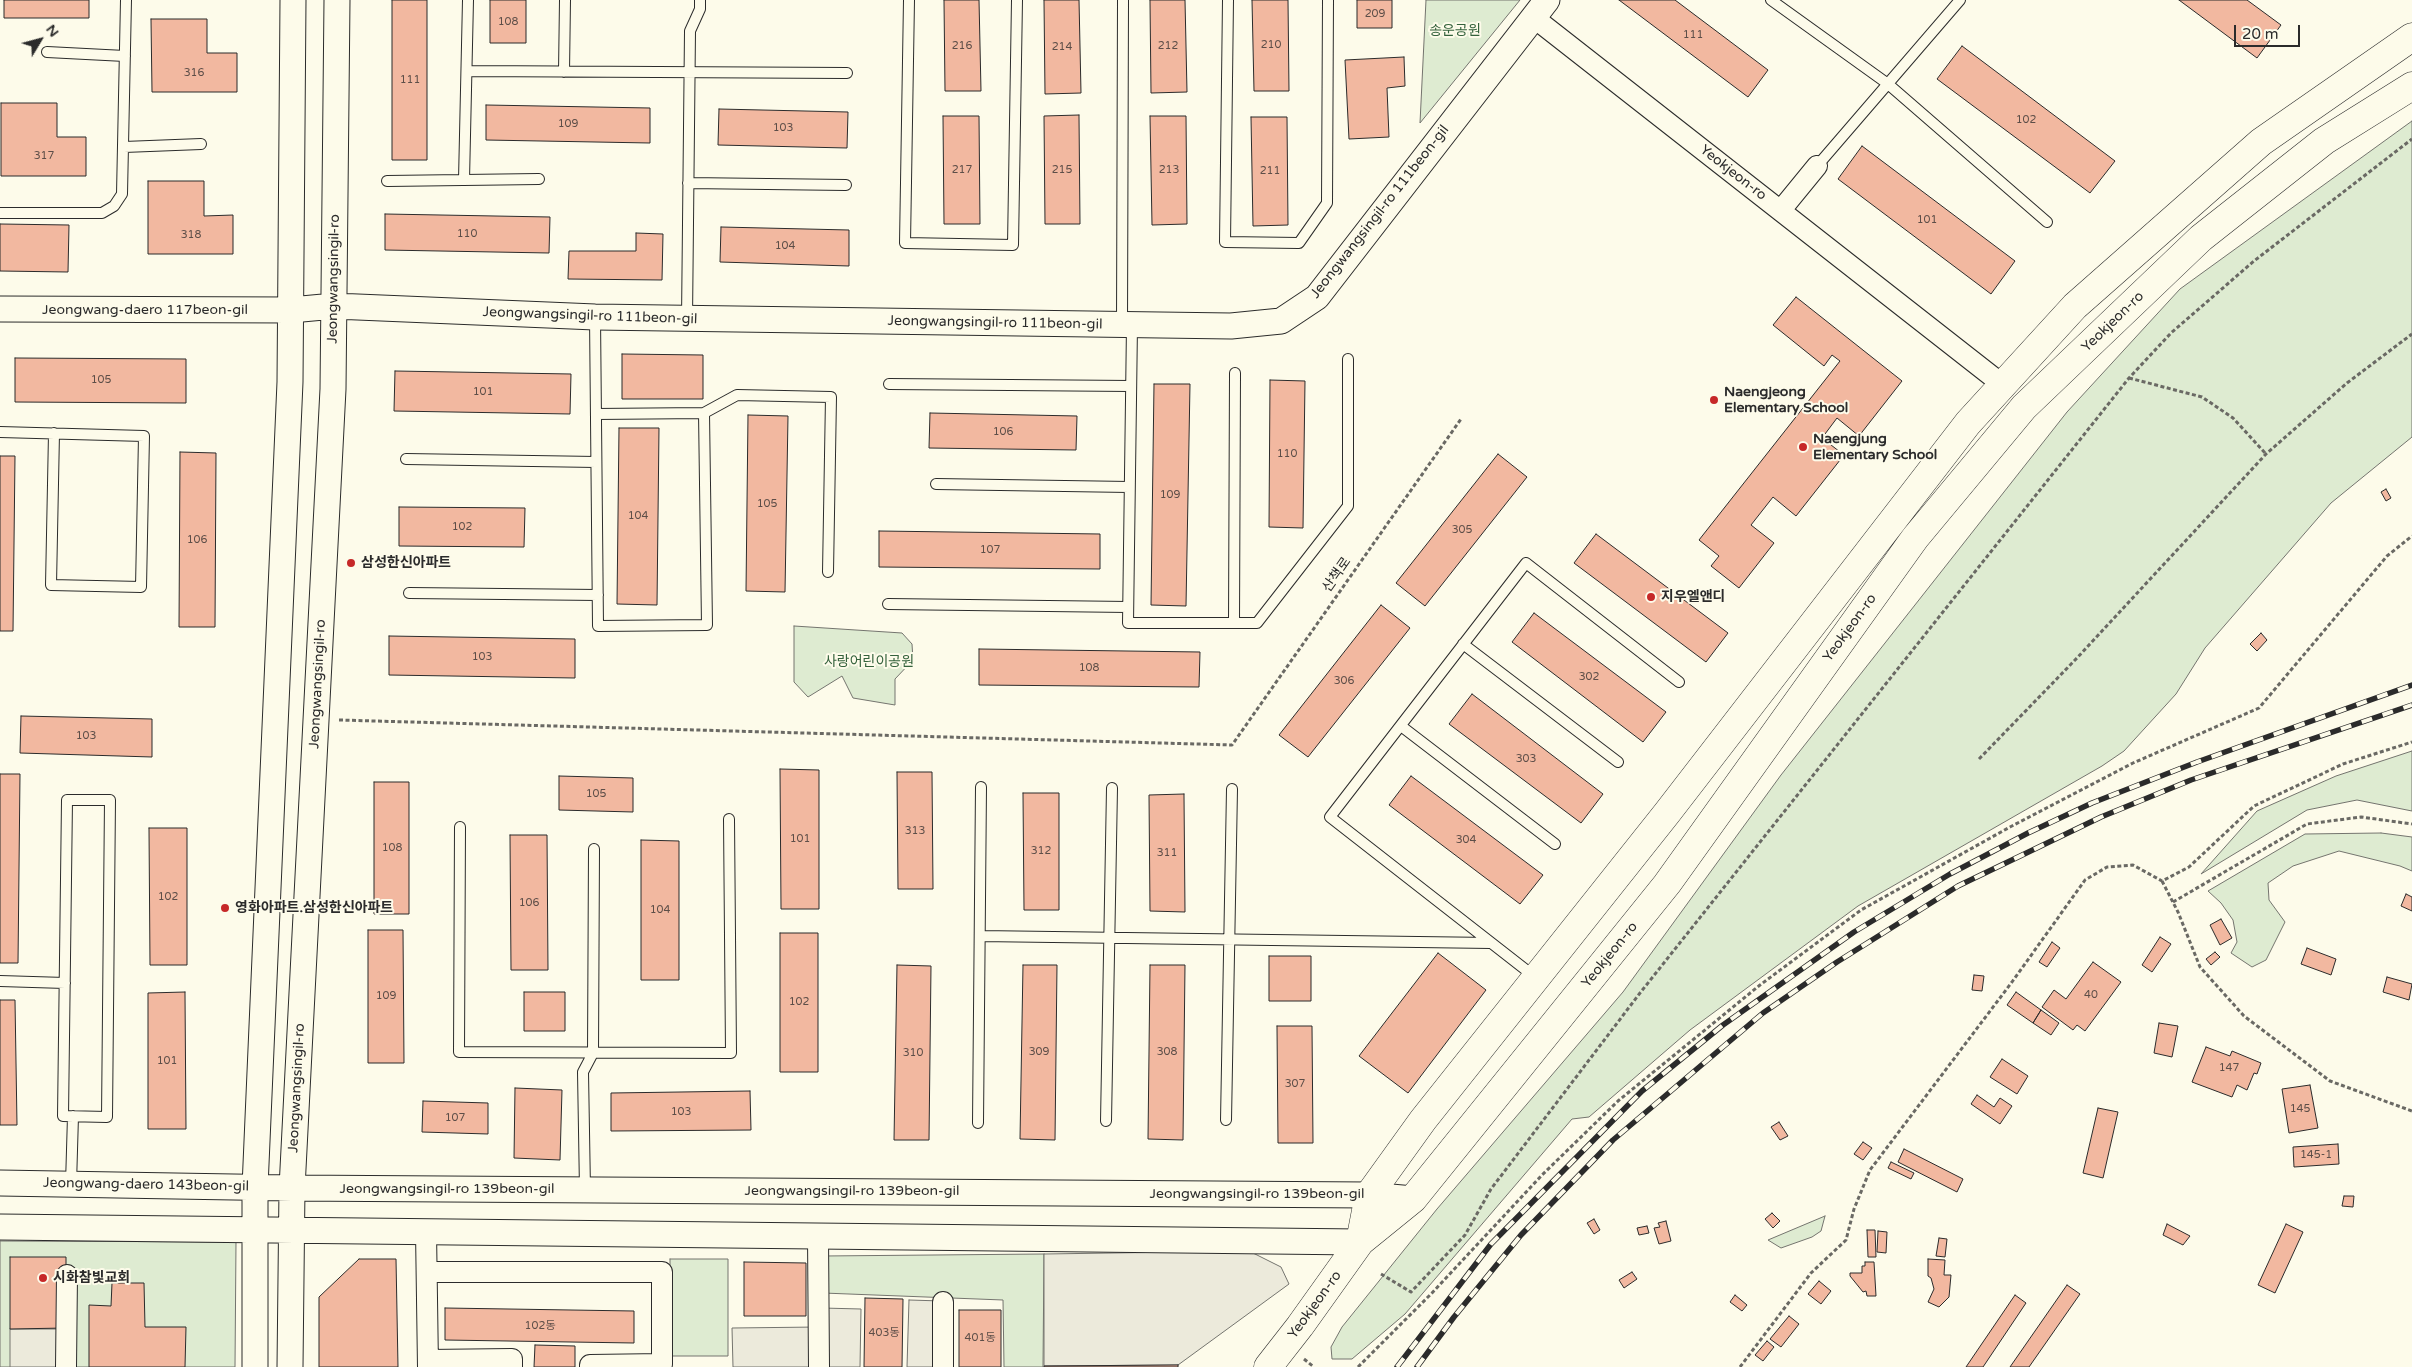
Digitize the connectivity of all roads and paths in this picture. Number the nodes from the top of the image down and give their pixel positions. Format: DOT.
graph roads {
  1 [pos="126,0"];
  2 [pos="294,0"];
  3 [pos="337,0"];
  4 [pos="468,0"];
  5 [pos="565,0"];
  6 [pos="708,0"];
  7 [pos="909,0"];
  8 [pos="1017,0"];
  9 [pos="1123,0"];
  10 [pos="1228,0"];
  11 [pos="1328,0"];
  12 [pos="1771,0"];
  13 [pos="1960,0"];
  14 [pos="700,5"];
  15 [pos="1540,9"];
  16 [pos="2412,38"];
  17 [pos="47,52"];
  18 [pos="125,56"];
  19 [pos="467,72"];
  20 [pos="564,72"];
  21 [pos="690,72"];
  22 [pos="847,73"];
  23 [pos="1888,84"];
  24 [pos="2412,86"];
  25 [pos="2412,139"];
  26 [pos="201,144"];
  27 [pos="124,147"];
  28 [pos="1817,166"];
  29 [pos="539,179"];
  30 [pos="464,180"];
  31 [pos="387,181"];
  32 [pos="688,183"];
  33 [pos="846,185"];
  34 [pos="1781,210"];
  35 [pos="0,213"];
  36 [pos="2047,222"];
  37 [pos="334,306"];
  38 [pos="0,309"];
  39 [pos="291,310"];
  40 [pos="595,317"];
  41 [pos="686,319"];
  42 [pos="1127,325"];
  43 [pos="2412,334"];
  44 [pos="1348,359"];
  45 [pos="1235,373"];
  46 [pos="2129,378"];
  47 [pos="889,384"];
  48 [pos="2003,385"];
  49 [pos="1131,386"];
  50 [pos="704,413"];
  51 [pos="596,414"];
  52 [pos="1460,419"];
  53 [pos="0,432"];
  54 [pos="54,433"];
  55 [pos="2266,454"];
  56 [pos="406,459"];
  57 [pos="596,462"];
  58 [pos="936,484"];
  59 [pos="1130,487"];
  60 [pos="2412,536"];
  61 [pos="828,572"];
  62 [pos="408,593"];
  63 [pos="598,595"];
  64 [pos="888,604"];
  65 [pos="1128,607"];
  66 [pos="1234,623"];
  67 [pos="1463,644"];
  68 [pos="1679,682"];
  69 [pos="316,719"];
  70 [pos="1401,726"];
  71 [pos="2412,742"];
  72 [pos="1979,759"];
  73 [pos="1618,762"];
  74 [pos="981,787"];
  75 [pos="1112,788"];
  76 [pos="1232,789"];
  77 [pos="728,819"];
  78 [pos="2412,824"];
  79 [pos="460,827"];
  80 [pos="1555,844"];
  81 [pos="594,850"];
  82 [pos="2162,881"];
  83 [pos="2173,902"];
  84 [pos="980,936"];
  85 [pos="1109,938"];
  86 [pos="1229,939"];
  87 [pos="1491,942"];
  88 [pos="1536,978"];
  89 [pos="0,981"];
  90 [pos="65,983"];
  91 [pos="593,1053"];
  92 [pos="2412,1111"];
  93 [pos="74,1116"];
  94 [pos="1226,1120"];
  95 [pos="1106,1122"];
  96 [pos="978,1123"];
  97 [pos="0,1183"];
  98 [pos="71,1184"];
  99 [pos="255,1187"];
  100 [pos="292,1188"];
  101 [pos="585,1190"];
  102 [pos="1369,1194"];
  103 [pos="1413,1198"];
  104 [pos="0,1226"];
  105 [pos="255,1230"];
  106 [pos="291,1230"];
  107 [pos="426,1231"];
  108 [pos="818,1236"];
  109 [pos="1360,1242"];
  110 [pos="427,1272"];
  111 [pos="1380,1274"];
  112 [pos="67,1276"];
  113 [pos="943,1302"];
  114 [pos="428,1364"];
  115 [pos="66,1367"];
  116 [pos="255,1367"];
  117 [pos="290,1367"];
  118 [pos="512,1367"];
  119 [pos="590,1367"];
  120 [pos="819,1367"];
  121 [pos="943,1367"];
  122 [pos="1268,1367"];
  123 [pos="1358,1367"];
  124 [pos="1740,1367"];
  1 -- 18 [label="lane"];
  2 -- 39 [label="street"];
  3 -- 37 [label="street, Jeongwangsingil-ro"];
  4 -- 19 [label="lane"];
  5 -- 20 [label="lane"];
  6 -- 14 [label="lane"];
  7 -- 8 [label="lane"];
  9 -- 42 [label="lane"];
  10 -- 11 [label="lane"];
  12 -- 23 [label="lane"];
  13 -- 23 [label="lane"];
  14 -- 21 [label="lane"];
  15 -- 34 [label="street, Yeokjeon-ro"];
  15 -- 42 [label="street, Jeongwangsingil-ro 111beon-gil"];
  16 -- 48 [label="main road, Yeokjeon-ro"];
  17 -- 18 [label="lane"];
  18 -- 27 [label="lane"];
  19 -- 20 [label="lane"];
  19 -- 30 [label="lane"];
  20 -- 21 [label="lane"];
  21 -- 22 [label="lane"];
  21 -- 32 [label="lane"];
  23 -- 28 [label="lane"];
  23 -- 36 [label="lane"];
  24 -- 103 [label="main road, Yeokjeon-ro"];
  25 -- 46 [label="path"];
  26 -- 27 [label="lane"];
  27 -- 35 [label="lane"];
  28 -- 34 [label="street"];
  29 -- 30 [label="lane"];
  30 -- 31 [label="lane"];
  32 -- 33 [label="lane"];
  32 -- 41 [label="lane"];
  34 -- 48 [label="street, Yeokjeon-ro"];
  37 -- 39 [label="street, Jeongwangsingil-ro 111beon-gil"];
  37 -- 40 [label="street, Jeongwangsingil-ro 111beon-gil"];
  37 -- 69 [label="street, Jeongwangsingil-ro"];
  38 -- 39 [label="street, Jeongwang-daero 117beon-gil"];
  39 -- 99 [label="street"];
  40 -- 41 [label="street, Jeongwangsingil-ro 111beon-gil"];
  40 -- 51 [label="lane"];
  41 -- 42 [label="street, Jeongwangsingil-ro 111beon-gil"];
  42 -- 49 [label="lane"];
  43 -- 55 [label="path"];
  44 -- 66 [label="lane"];
  45 -- 66 [label="lane"];
  46 -- 55 [label="path"];
  46 -- 111 [label="path"];
  47 -- 49 [label="lane"];
  48 -- 88 [label="main road, Yeokjeon-ro"];
  49 -- 59 [label="lane"];
  50 -- 51 [label="lane"];
  50 -- 61 [label="lane"];
  50 -- 63 [label="lane"];
  51 -- 57 [label="lane"];
  52 -- 69 [label="path, 산책로"];
  53 -- 54 [label="lane"];
  54 -- 54 [label="lane"];
  55 -- 72 [label="path"];
  56 -- 57 [label="lane"];
  57 -- 63 [label="lane"];
  58 -- 59 [label="lane"];
  59 -- 65 [label="lane"];
  60 -- 123 [label="path"];
  62 -- 63 [label="lane"];
  64 -- 65 [label="lane"];
  65 -- 66 [label="lane"];
  67 -- 68 [label="lane"];
  67 -- 70 [label="lane"];
  67 -- 73 [label="lane"];
  69 -- 100 [label="street, Jeongwangsingil-ro"];
  70 -- 80 [label="lane"];
  70 -- 87 [label="lane"];
  71 -- 82 [label="path"];
  74 -- 84 [label="lane"];
  75 -- 85 [label="lane"];
  76 -- 86 [label="lane"];
  77 -- 91 [label="lane"];
  78 -- 83 [label="path"];
  79 -- 91 [label="lane"];
  81 -- 91 [label="lane"];
  82 -- 83 [label="path"];
  82 -- 124 [label="path"];
  83 -- 92 [label="path"];
  84 -- 85 [label="lane"];
  84 -- 96 [label="lane"];
  85 -- 86 [label="lane"];
  85 -- 95 [label="lane"];
  86 -- 87 [label="lane"];
  86 -- 94 [label="lane"];
  87 -- 88 [label="lane"];
  88 -- 102 [label="main road, Yeokjeon-ro"];
  89 -- 90 [label="lane"];
  90 -- 93 [label="lane"];
  90 -- 93 [label="lane"];
  91 -- 101 [label="lane"];
  93 -- 98 [label="lane"];
  97 -- 98 [label="street, Jeongwang-daero 143beon-gil"];
  98 -- 99 [label="street, Jeongwang-daero 143beon-gil"];
  99 -- 100 [label="street, Jeongwang-daero 143beon-gil"];
  99 -- 105 [label="street"];
  100 -- 101 [label="street, Jeongwangsingil-ro 139beon-gil"];
  100 -- 106 [label="street, Jeongwangsingil-ro"];
  101 -- 102 [label="street, Jeongwangsingil-ro 139beon-gil"];
  102 -- 103 [label="street, Jeongwangsingil-ro 139beon-gil"];
  102 -- 109 [label="main road, Yeokjeon-ro"];
  103 -- 109 [label="main road, Yeokjeon-ro"];
  104 -- 105 [label="street"];
  105 -- 106 [label="street"];
  105 -- 116 [label="street"];
  106 -- 107 [label="street"];
  106 -- 117 [label="street, Jeongwangsingil-ro"];
  107 -- 108 [label="street"];
  107 -- 110 [label="street"];
  108 -- 109 [label="street"];
  108 -- 120 [label="street"];
  109 -- 122 [label="main road, Yeokjeon-ro"];
  110 -- 114 [label="street"];
  110 -- 119 [label="street"];
  112 -- 115 [label="street"];
  113 -- 121 [label="street"];
  114 -- 118 [label="street"];
}
